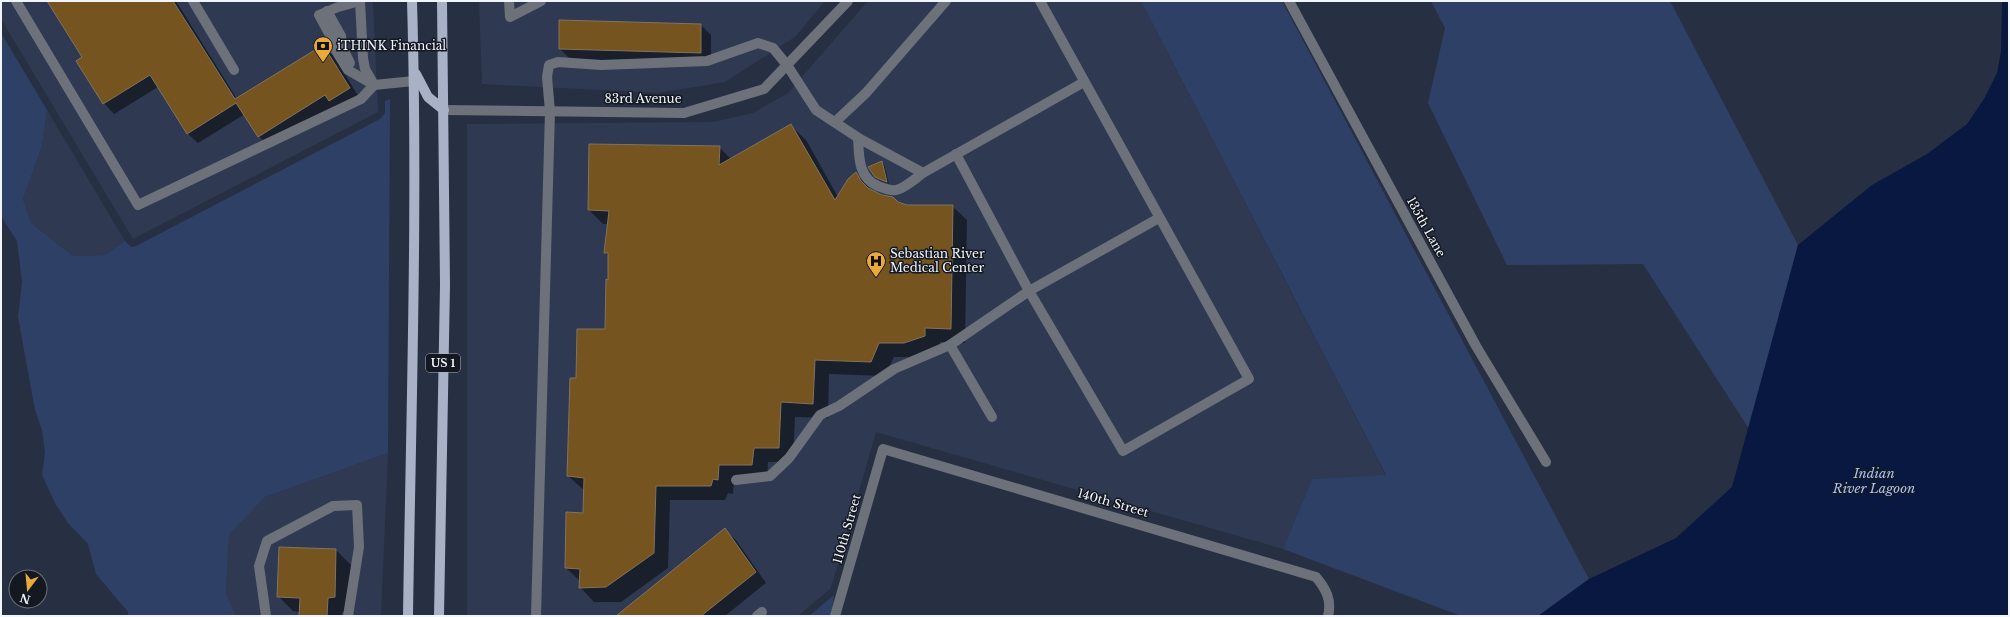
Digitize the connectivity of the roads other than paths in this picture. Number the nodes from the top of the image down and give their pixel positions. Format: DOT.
graph roads {
  1 [pos="16,1"];
  2 [pos="194,1"];
  3 [pos="360,1"];
  4 [pos="412,1"];
  5 [pos="442,1"];
  6 [pos="509,1"];
  7 [pos="541,1"];
  8 [pos="848,1"];
  9 [pos="946,1"];
  10 [pos="1040,1"];
  11 [pos="1289,1"];
  12 [pos="787,65"];
  13 [pos="414,68"];
  14 [pos="234,70"];
  15 [pos="414,81"];
  16 [pos="1084,82"];
  17 [pos="374,85"];
  18 [pos="444,110"];
  19 [pos="550,111"];
  20 [pos="835,122"];
  21 [pos="858,138"];
  22 [pos="956,154"];
  23 [pos="922,173"];
  24 [pos="1159,218"];
  25 [pos="1029,290"];
  26 [pos="950,345"];
  27 [pos="992,417"];
  28 [pos="884,449"];
  29 [pos="1546,462"];
  30 [pos="736,480"];
  31 [pos="266,616"];
  32 [pos="348,616"];
  33 [pos="408,616"];
  34 [pos="439,616"];
  35 [pos="536,616"];
  36 [pos="835,616"];
  37 [pos="1328,616"];
  1 -- 17 [label="street"];
  2 -- 14 [label="street"];
  3 -- 17 [label="street"];
  3 -- 17 [label="street"];
  4 -- 13 [label="main road, US 1"];
  5 -- 18 [label="main road, US 1"];
  6 -- 7 [label="street"];
  8 -- 12 [label="street, 83rd Avenue"];
  9 -- 20 [label="street"];
  10 -- 16 [label="street"];
  11 -- 29 [label="street, 135th Lane"];
  12 -- 19 [label="street, 83rd Avenue"];
  12 -- 19 [label="street"];
  12 -- 20 [label="street"];
  13 -- 15 [label="main road, US 1"];
  13 -- 18 [label="main road"];
  15 -- 17 [label="street"];
  15 -- 33 [label="main road, US 1"];
  16 -- 22 [label="street"];
  16 -- 24 [label="street"];
  18 -- 19 [label="street, 83rd Avenue"];
  18 -- 34 [label="main road, US 1"];
  19 -- 35 [label="street"];
  20 -- 21 [label="street"];
  21 -- 23 [label="street"];
  21 -- 23 [label="street"];
  22 -- 23 [label="street"];
  22 -- 25 [label="street"];
  24 -- 25 [label="street"];
  24 -- 25 [label="street"];
  25 -- 26 [label="street"];
  26 -- 27 [label="street"];
  26 -- 30 [label="street"];
  28 -- 36 [label="street, 110th Street"];
  28 -- 37 [label="street, 140th Street"];
  31 -- 32 [label="street"];
}
